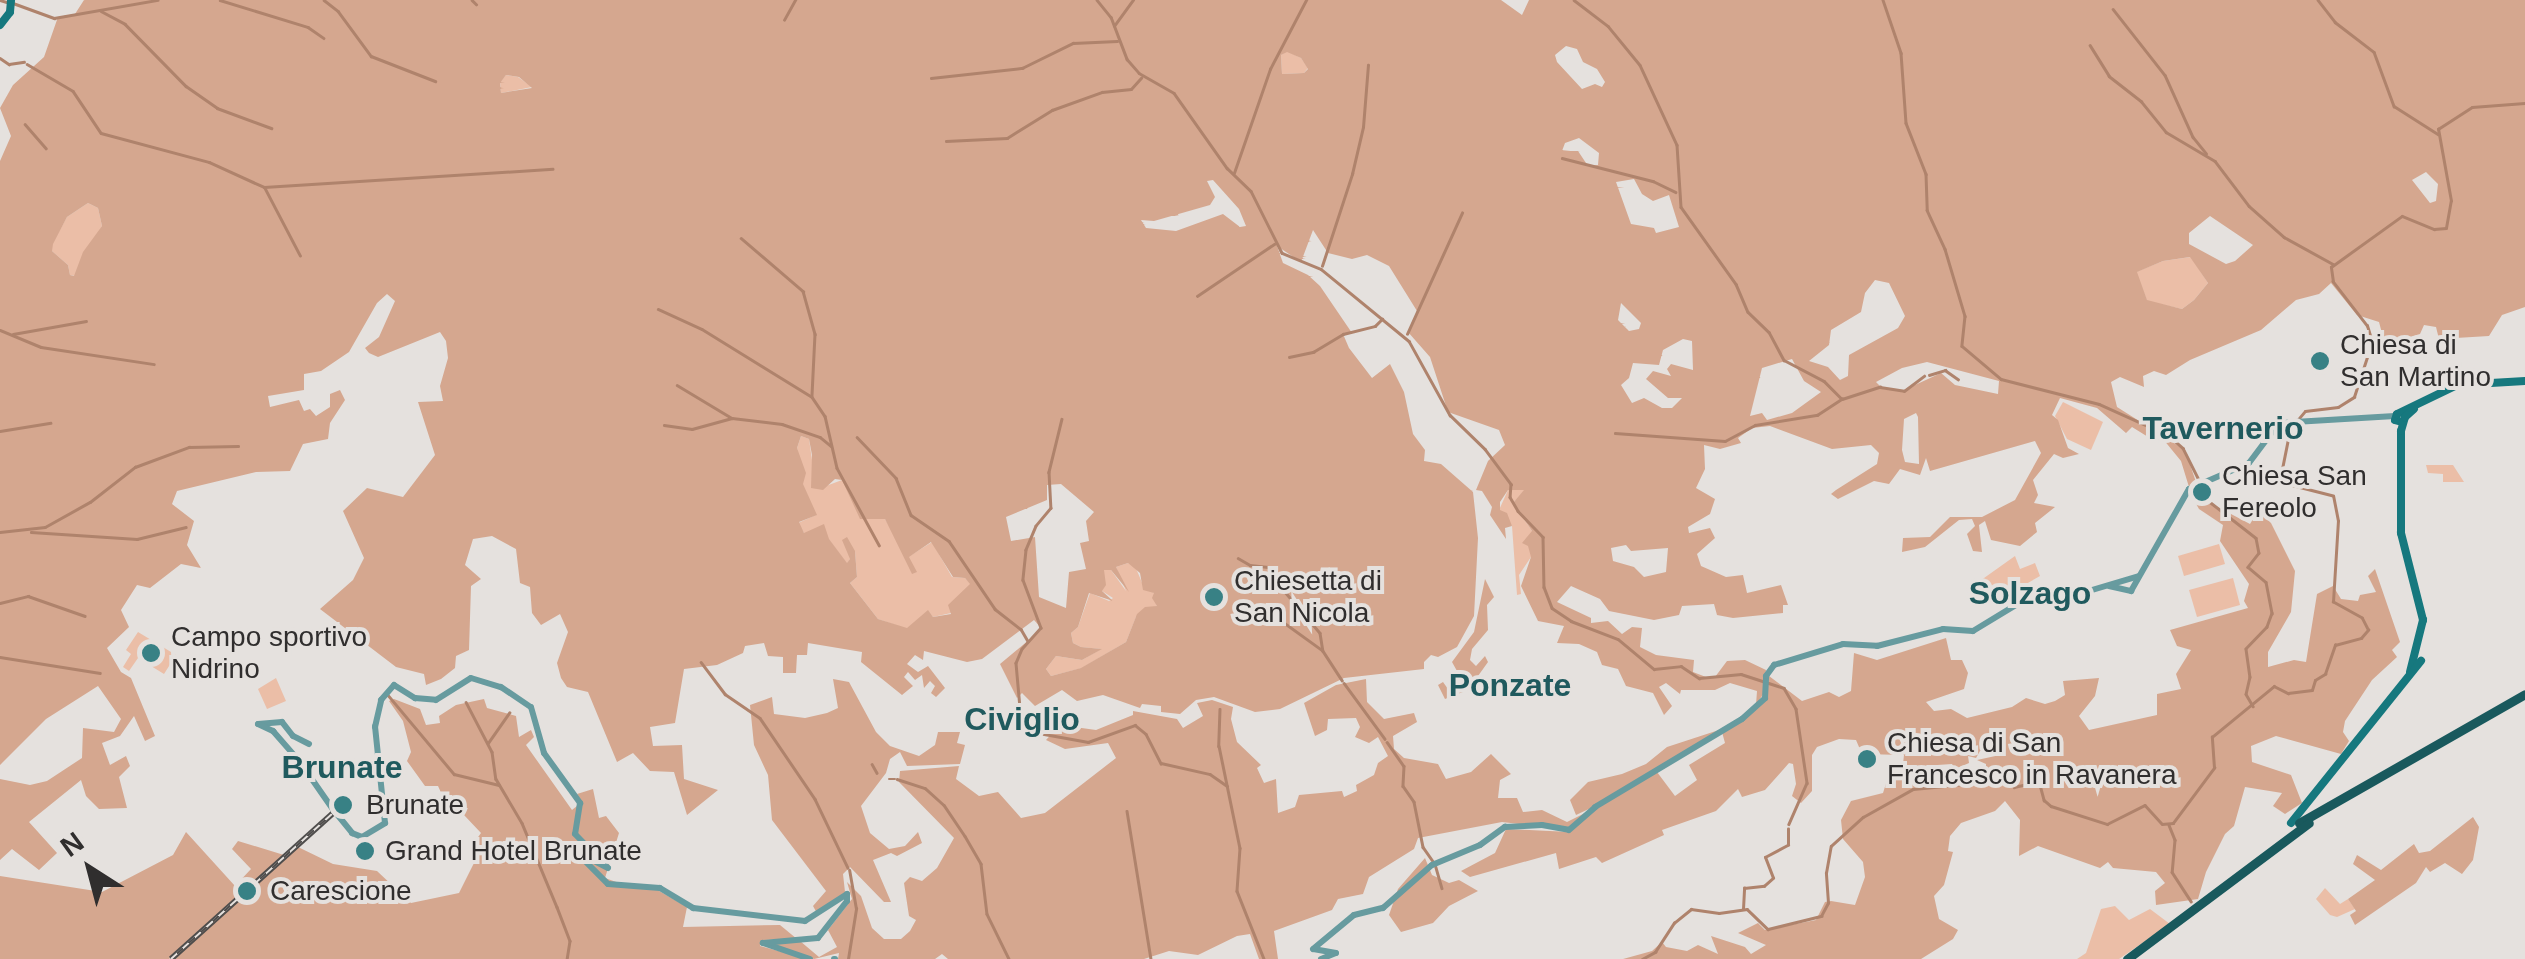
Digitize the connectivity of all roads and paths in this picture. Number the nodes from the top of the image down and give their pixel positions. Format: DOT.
graph roads {
  1 [pos="11,2"];
  2 [pos="0,25"];
  3 [pos="2525,381"];
  4 [pos="2398,420"];
  5 [pos="2525,690"];
  6 [pos="309,744"];
  7 [pos="2295,824"];
  8 [pos="810,959"];
  9 [pos="1322,959"];
  10 [pos="2128,959"];
  1 -- 2 [label="main road"];
  3 -- 4 [label="main road"];
  4 -- 7 [label="main road"];
  4 -- 9 [label="street"];
  5 -- 7 [label="main road"];
  6 -- 8 [label="street"];
  7 -- 10 [label="main road"];
}
